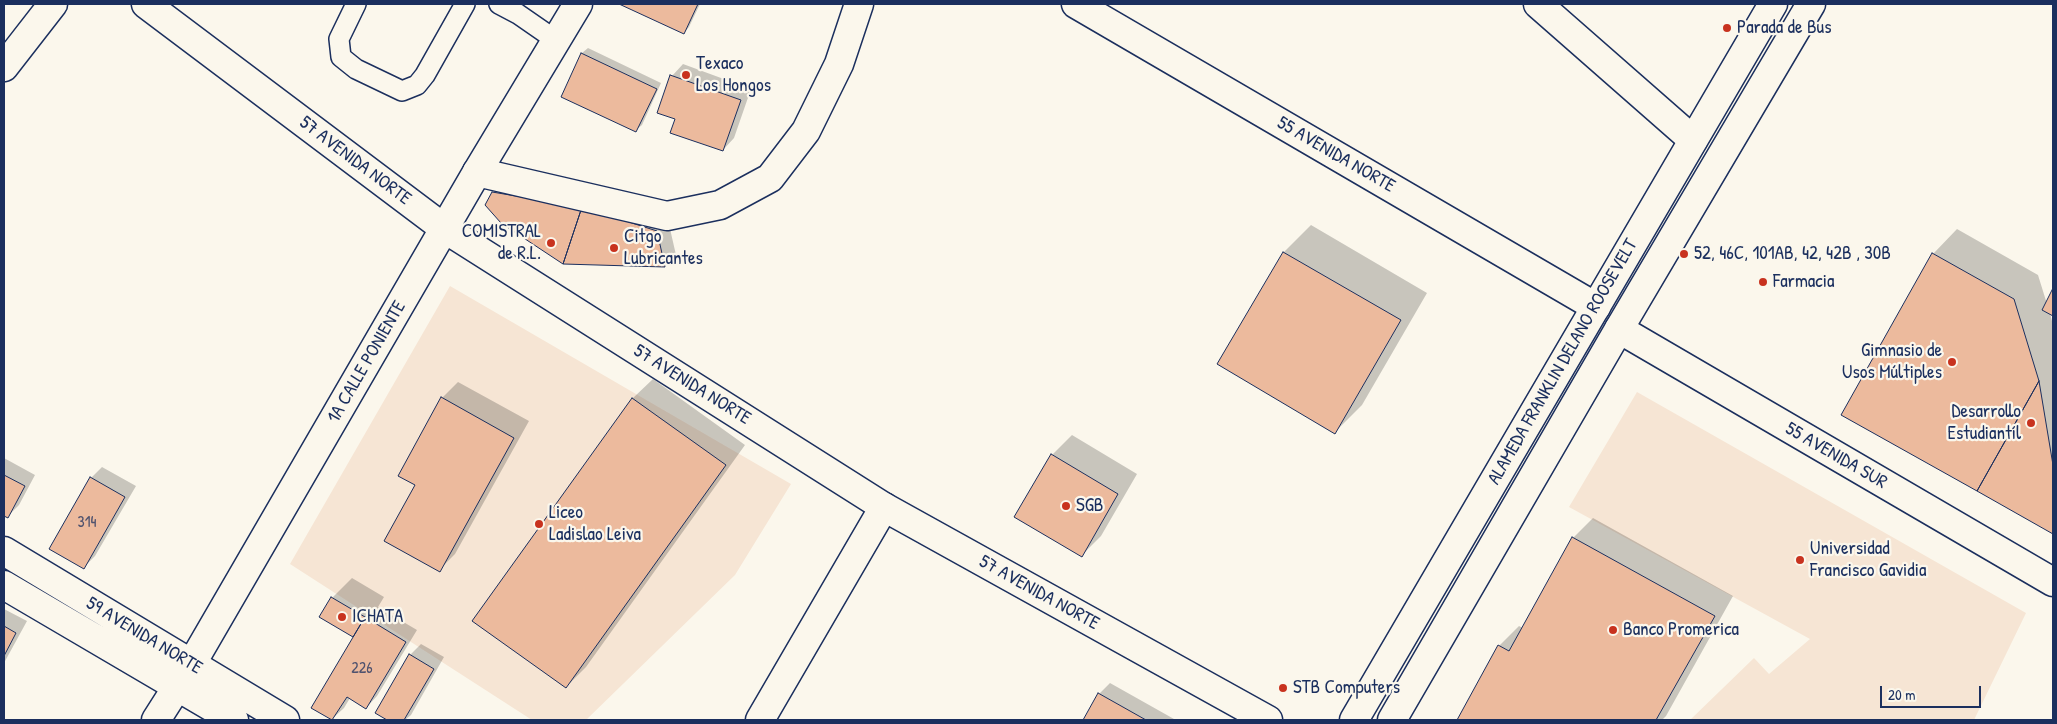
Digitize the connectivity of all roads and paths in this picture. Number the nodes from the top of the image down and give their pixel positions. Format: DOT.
graph roads {
  1 [pos="53,4"];
  2 [pos="146,4"];
  3 [pos="356,4"];
  4 [pos="465,4"];
  5 [pos="498,4"];
  6 [pos="578,4"];
  7 [pos="859,4"];
  8 [pos="1076,4"];
  9 [pos="1538,4"];
  10 [pos="1773,4"];
  11 [pos="1811,4"];
  12 [pos="557,41"];
  13 [pos="4,66"];
  14 [pos="1693,140"];
  15 [pos="477,172"];
  16 [pos="445,229"];
  17 [pos="1596,307"];
  18 [pos="1619,329"];
  19 [pos="884,507"];
  20 [pos="4,551"];
  21 [pos="2053,582"];
  22 [pos="4,585"];
  23 [pos="184,676"];
  24 [pos="156,720"];
  25 [pos="234,720"];
  26 [pos="285,720"];
  27 [pos="760,720"];
  28 [pos="1268,720"];
  29 [pos="1354,720"];
  30 [pos="1392,720"];
  1 -- 13 [label="street"];
  2 -- 16 [label="street, 57 AVENIDA NORTE"];
  3 -- 4 [label="lane"];
  5 -- 12 [label="lane"];
  6 -- 12 [label="street, 1A CALLE PONIENTE"];
  7 -- 15 [label="street"];
  8 -- 17 [label="street, 55 AVENIDA NORTE"];
  9 -- 14 [label="street"];
  10 -- 14 [label="street, ALAMEDA FRANKLIN DELANO ROOSEVELT"];
  11 -- 18 [label="street, ALAMEDA FRANKLIN DELANO ROOSEVELT"];
  12 -- 15 [label="street, 1A CALLE PONIENTE"];
  14 -- 17 [label="street, ALAMEDA FRANKLIN DELANO ROOSEVELT"];
  15 -- 16 [label="street, 1A CALLE PONIENTE"];
  16 -- 19 [label="street, 57 AVENIDA NORTE"];
  16 -- 23 [label="street, 1A CALLE PONIENTE"];
  17 -- 29 [label="street, ALAMEDA FRANKLIN DELANO ROOSEVELT"];
  18 -- 21 [label="street, 55 AVENIDA SUR"];
  18 -- 30 [label="street, ALAMEDA FRANKLIN DELANO ROOSEVELT"];
  19 -- 27 [label="street"];
  19 -- 28 [label="street, 57 AVENIDA NORTE"];
  20 -- 23 [label="street, 59 AVENIDA NORTE"];
  22 -- 23 [label="street, 59 AVENIDA NORTE"];
  23 -- 24 [label="street, 1A CALLE PONIENTE"];
  23 -- 25 [label="street, 59 AVENIDA NORTE"];
  23 -- 26 [label="street, 59 AVENIDA NORTE"];
}
